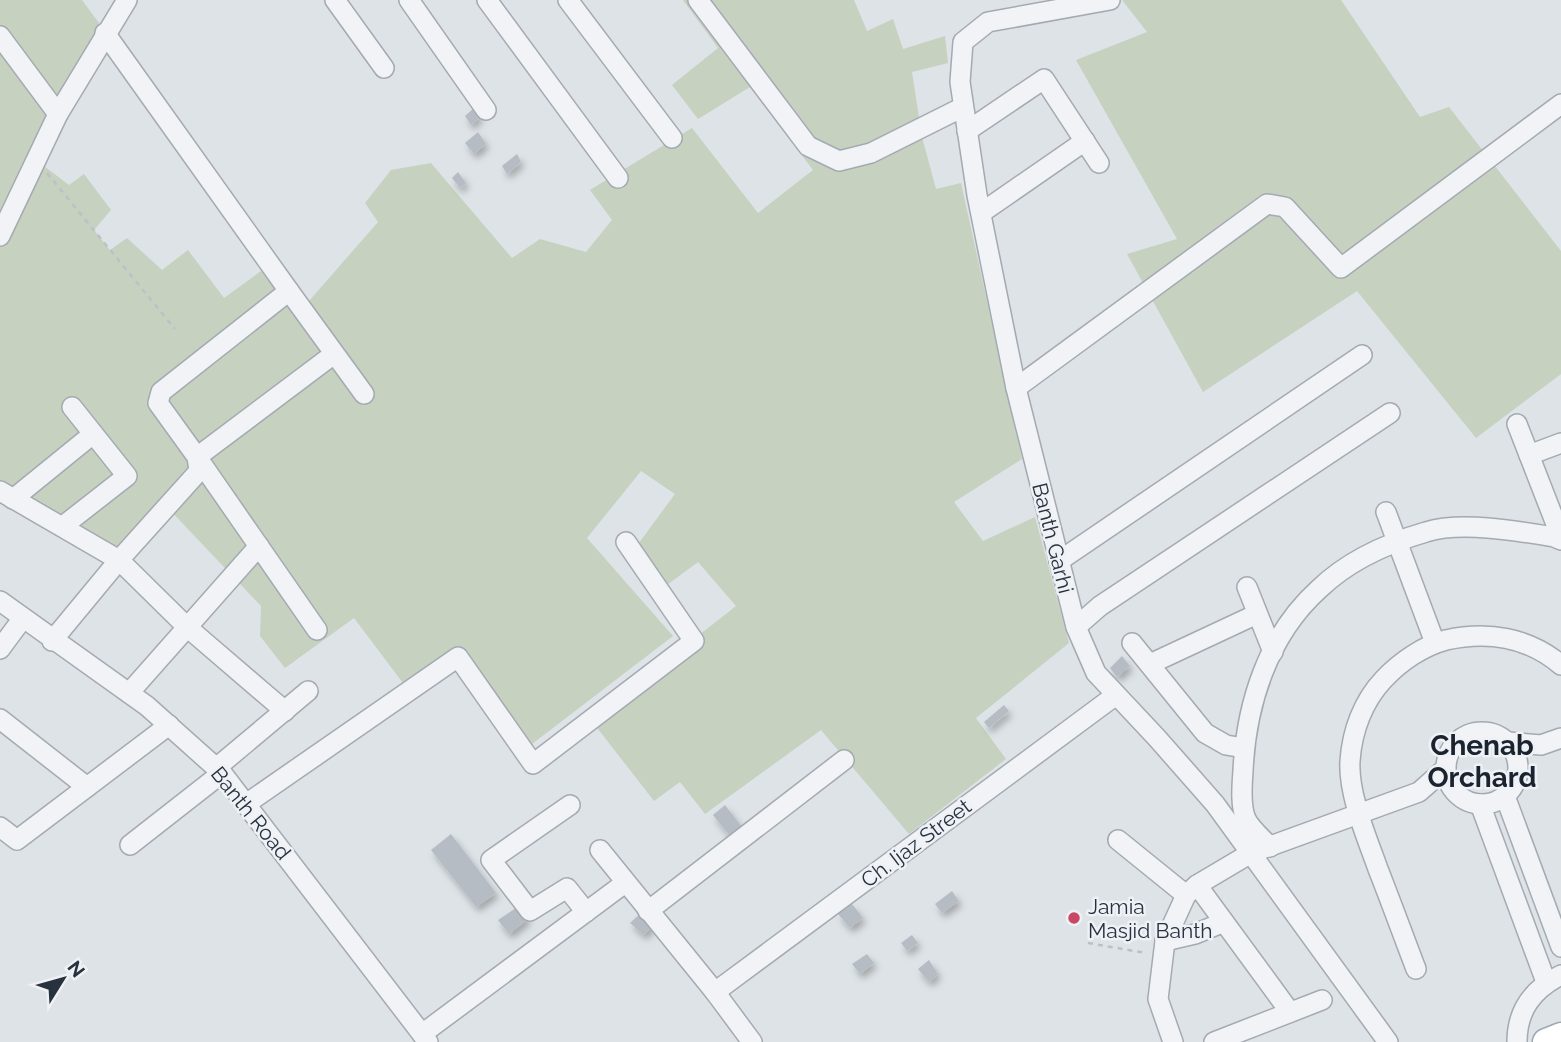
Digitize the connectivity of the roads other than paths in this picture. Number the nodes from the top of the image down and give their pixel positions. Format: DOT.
graph roads {
  1 [pos="127,0"];
  2 [pos="335,0"];
  3 [pos="409,0"];
  4 [pos="487,0"];
  5 [pos="568,0"];
  6 [pos="698,0"];
  7 [pos="1110,0"];
  8 [pos="1063,4"];
  9 [pos="105,33"];
  10 [pos="0,36"];
  11 [pos="384,68"];
  12 [pos="1561,104"];
  13 [pos="964,107"];
  14 [pos="486,110"];
  15 [pos="58,114"];
  16 [pos="967,131"];
  17 [pos="672,138"];
  18 [pos="1085,141"];
  19 [pos="1100,163"];
  20 [pos="618,178"];
  21 [pos="981,213"];
  22 [pos="0,236"];
  23 [pos="289,291"];
  24 [pos="334,354"];
  25 [pos="1362,355"];
  26 [pos="1016,388"];
  27 [pos="364,394"];
  28 [pos="72,407"];
  29 [pos="1390,413"];
  30 [pos="1517,424"];
  31 [pos="93,434"];
  32 [pos="1561,443"];
  33 [pos="1529,455"];
  34 [pos="198,457"];
  35 [pos="7,495"];
  36 [pos="1386,512"];
  37 [pos="63,526"];
  38 [pos="1561,539"];
  39 [pos="626,542"];
  40 [pos="1398,543"];
  41 [pos="259,546"];
  42 [pos="119,560"];
  43 [pos="1059,561"];
  44 [pos="1247,587"];
  45 [pos="0,601"];
  46 [pos="1257,614"];
  47 [pos="23,618"];
  48 [pos="187,627"];
  49 [pos="1076,627"];
  50 [pos="317,631"];
  51 [pos="52,641"];
  52 [pos="1132,643"];
  53 [pos="1435,643"];
  54 [pos="0,649"];
  55 [pos="1273,652"];
  56 [pos="1150,664"];
  57 [pos="1561,665"];
  58 [pos="308,691"];
  59 [pos="129,693"];
  60 [pos="1116,695"];
  61 [pos="285,711"];
  62 [pos="0,719"];
  63 [pos="169,725"];
  64 [pos="1561,738"];
  65 [pos="1508,741"];
  66 [pos="1541,745"];
  67 [pos="1244,748"];
  68 [pos="844,760"];
  69 [pos="1445,769"];
  70 [pos="219,770"];
  71 [pos="1518,771"];
  72 [pos="87,787"];
  73 [pos="1419,792"];
  74 [pos="1506,796"];
  75 [pos="1471,801"];
  76 [pos="246,804"];
  77 [pos="570,806"];
  78 [pos="1358,815"];
  79 [pos="0,827"];
  80 [pos="1118,839"];
  81 [pos="130,845"];
  82 [pos="1270,847"];
  83 [pos="600,850"];
  84 [pos="1251,853"];
  85 [pos="625,883"];
  86 [pos="1192,890"];
  87 [pos="1546,905"];
  88 [pos="648,911"];
  89 [pos="586,912"];
  90 [pos="1520,912"];
  91 [pos="1224,922"];
  92 [pos="1559,941"];
  93 [pos="1531,942"];
  94 [pos="1164,949"];
  95 [pos="1416,969"];
  96 [pos="1554,979"];
  97 [pos="715,992"];
  98 [pos="1322,1000"];
  99 [pos="1290,1012"];
  100 [pos="1561,1036"];
  101 [pos="425,1038"];
  102 [pos="752,1042"];
  103 [pos="1173,1042"];
  104 [pos="1214,1042"];
  105 [pos="1388,1042"];
  106 [pos="1517,1042"];
  107 [pos="1546,1042"];
  1 -- 9 [label="street"];
  2 -- 11 [label="street"];
  3 -- 14 [label="street"];
  4 -- 20 [label="street"];
  5 -- 17 [label="street"];
  6 -- 13 [label="street"];
  7 -- 8 [label="street, Banth Garhi"];
  8 -- 13 [label="street, Banth Garhi"];
  9 -- 15 [label="street"];
  9 -- 23 [label="street"];
  10 -- 15 [label="street"];
  12 -- 26 [label="street"];
  13 -- 16 [label="street, Banth Garhi"];
  15 -- 22 [label="street"];
  16 -- 18 [label="street"];
  16 -- 21 [label="street, Banth Garhi"];
  18 -- 19 [label="street"];
  18 -- 21 [label="street"];
  21 -- 26 [label="street, Banth Garhi"];
  23 -- 24 [label="street"];
  23 -- 34 [label="street"];
  24 -- 27 [label="street"];
  24 -- 34 [label="street"];
  25 -- 43 [label="street"];
  26 -- 43 [label="street, Banth Garhi"];
  28 -- 31 [label="street"];
  29 -- 49 [label="street"];
  30 -- 33 [label="street"];
  31 -- 35 [label="street"];
  31 -- 37 [label="street"];
  32 -- 33 [label="street"];
  33 -- 38 [label="street"];
  34 -- 41 [label="street"];
  34 -- 42 [label="street"];
  35 -- 37 [label="street"];
  36 -- 40 [label="street"];
  37 -- 42 [label="street"];
  38 -- 40 [label="street"];
  39 -- 76 [label="street"];
  40 -- 53 [label="street"];
  40 -- 55 [label="street"];
  41 -- 48 [label="street"];
  41 -- 50 [label="street"];
  42 -- 48 [label="street"];
  42 -- 51 [label="street"];
  43 -- 49 [label="street, Banth Garhi"];
  44 -- 46 [label="street"];
  45 -- 47 [label="street, Banth Road"];
  46 -- 55 [label="street"];
  46 -- 56 [label="street"];
  47 -- 51 [label="street, Banth Road"];
  47 -- 54 [label="street"];
  48 -- 59 [label="street"];
  48 -- 61 [label="street"];
  49 -- 60 [label="street, Banth Garhi"];
  51 -- 59 [label="street, Banth Road"];
  52 -- 56 [label="street"];
  53 -- 57 [label="street"];
  53 -- 78 [label="street"];
  55 -- 67 [label="street"];
  56 -- 67 [label="street"];
  58 -- 61 [label="street"];
  59 -- 63 [label="street, Banth Road"];
  60 -- 84 [label="street, Banth Garhi"];
  60 -- 97 [label="street, Ch. Ijaz Street"];
  61 -- 70 [label="street"];
  62 -- 72 [label="street"];
  63 -- 70 [label="street, Banth Road"];
  63 -- 72 [label="street"];
  64 -- 66 [label="street"];
  65 -- 66 [label="street"];
  65 -- 69 [label="street"];
  65 -- 71 [label="street"];
  66 -- 71 [label="street"];
  67 -- 82 [label="street"];
  68 -- 88 [label="street"];
  69 -- 73 [label="street"];
  69 -- 75 [label="street"];
  70 -- 76 [label="street, Banth Road"];
  70 -- 81 [label="street"];
  71 -- 74 [label="street"];
  72 -- 79 [label="street"];
  73 -- 75 [label="street"];
  73 -- 78 [label="street"];
  74 -- 75 [label="street"];
  74 -- 87 [label="street"];
  75 -- 90 [label="street"];
  76 -- 101 [label="street, Banth Road"];
  77 -- 89 [label="street"];
  78 -- 82 [label="street"];
  78 -- 95 [label="street"];
  80 -- 86 [label="street"];
  82 -- 84 [label="street"];
  83 -- 85 [label="street"];
  84 -- 86 [label="street"];
  84 -- 105 [label="street, Banth Garhi"];
  85 -- 88 [label="street"];
  85 -- 89 [label="street"];
  86 -- 91 [label="street"];
  86 -- 94 [label="street"];
  87 -- 90 [label="street"];
  87 -- 92 [label="street"];
  88 -- 97 [label="street"];
  89 -- 101 [label="street"];
  90 -- 93 [label="street"];
  91 -- 94 [label="street"];
  91 -- 99 [label="street"];
  92 -- 93 [label="street"];
  93 -- 96 [label="street"];
  94 -- 103 [label="street"];
  96 -- 106 [label="street"];
  97 -- 102 [label="street"];
  98 -- 99 [label="street"];
  99 -- 104 [label="street"];
  100 -- 107 [label="main road"];
}
